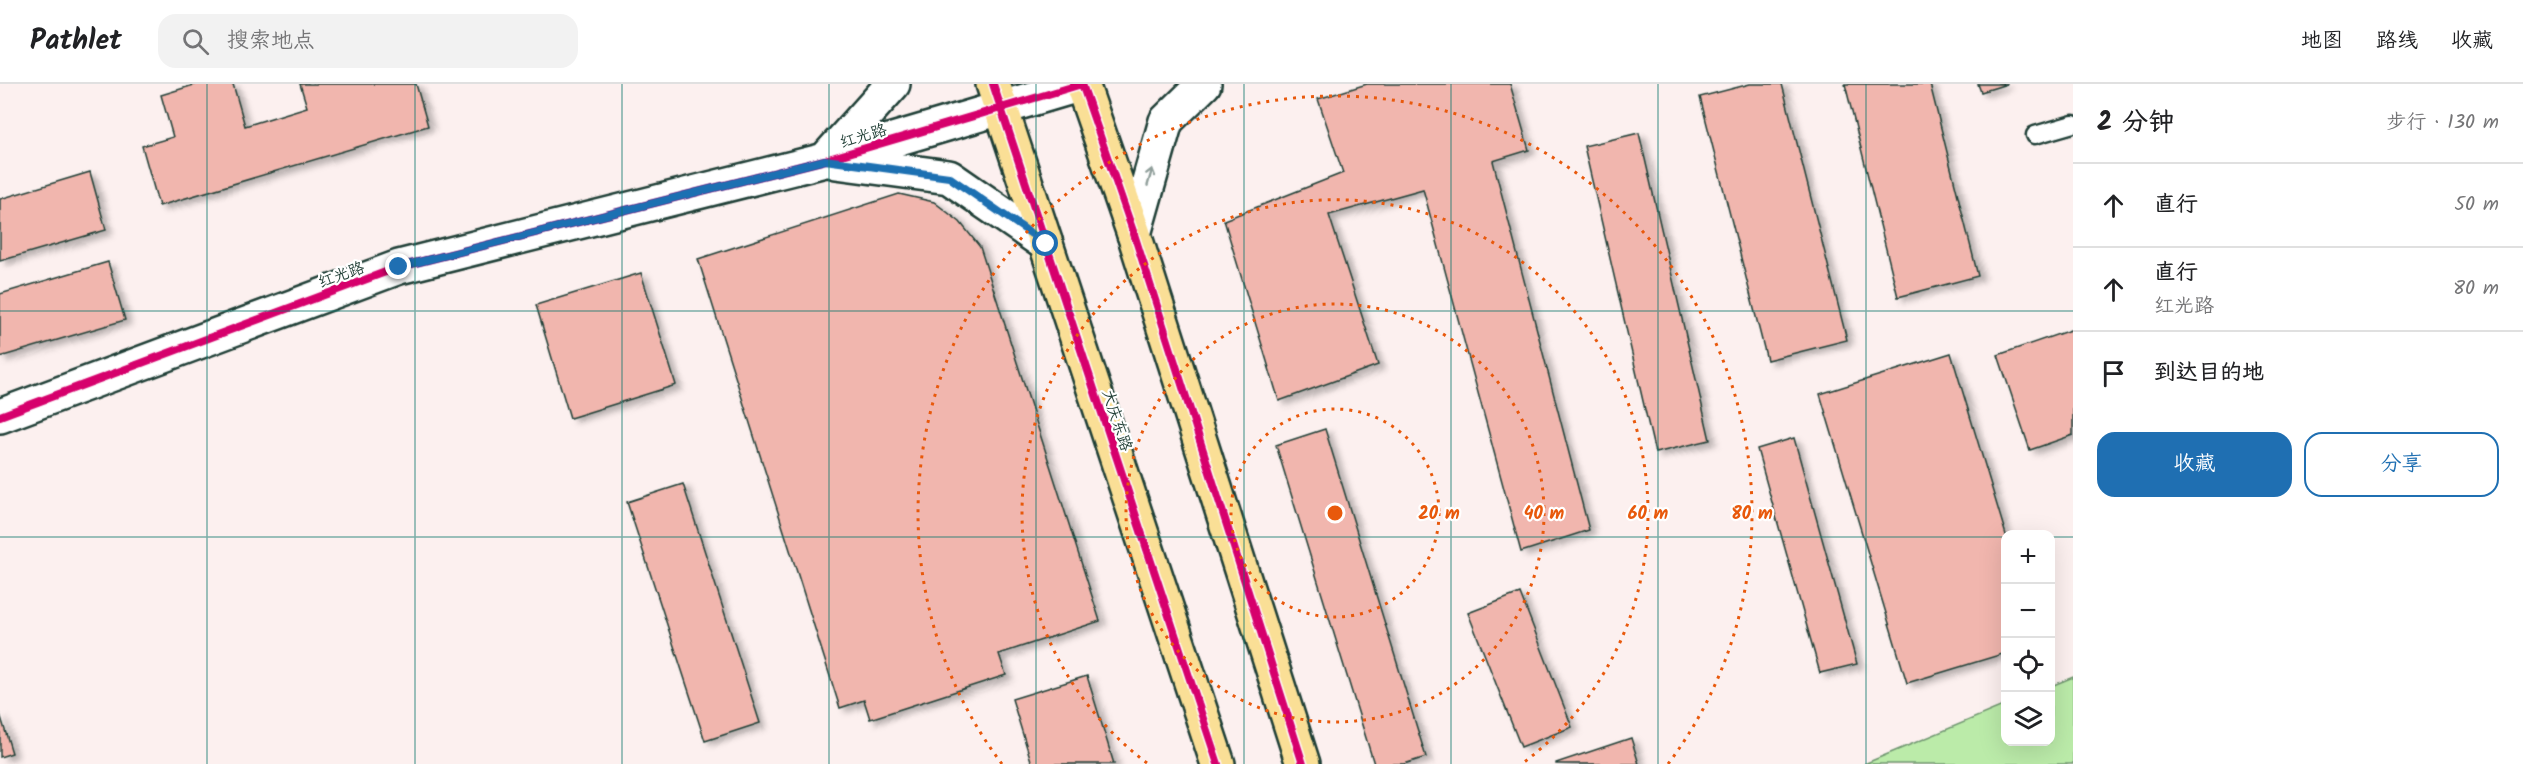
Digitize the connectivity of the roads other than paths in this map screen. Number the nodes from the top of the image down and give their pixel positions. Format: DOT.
graph roads {
  1 [pos="893,84"];
  2 [pos="1082,84"];
  3 [pos="1204,84"];
  4 [pos="997,96"];
  5 [pos="2073,124"];
  6 [pos="2035,135"];
  7 [pos="825,160"];
  8 [pos="1134,234"];
  9 [pos="1046,244"];
  10 [pos="0,416"];
  11 [pos="1218,764"];
  12 [pos="1303,764"];
  1 -- 7 [label="street"];
  2 -- 4 [label="street, 红光路"];
  2 -- 8 [label="main road"];
  8 -- 3 [label="street, one-way"];
  4 -- 7 [label="street, 红光路"];
  4 -- 9 [label="main road, 大庆东路"];
  5 -- 6 [label="lane"];
  7 -- 9 [label="street"];
  7 -- 10 [label="street, 红光路"];
  8 -- 12 [label="main road"];
  9 -- 11 [label="main road, 大庆东路"];
}
